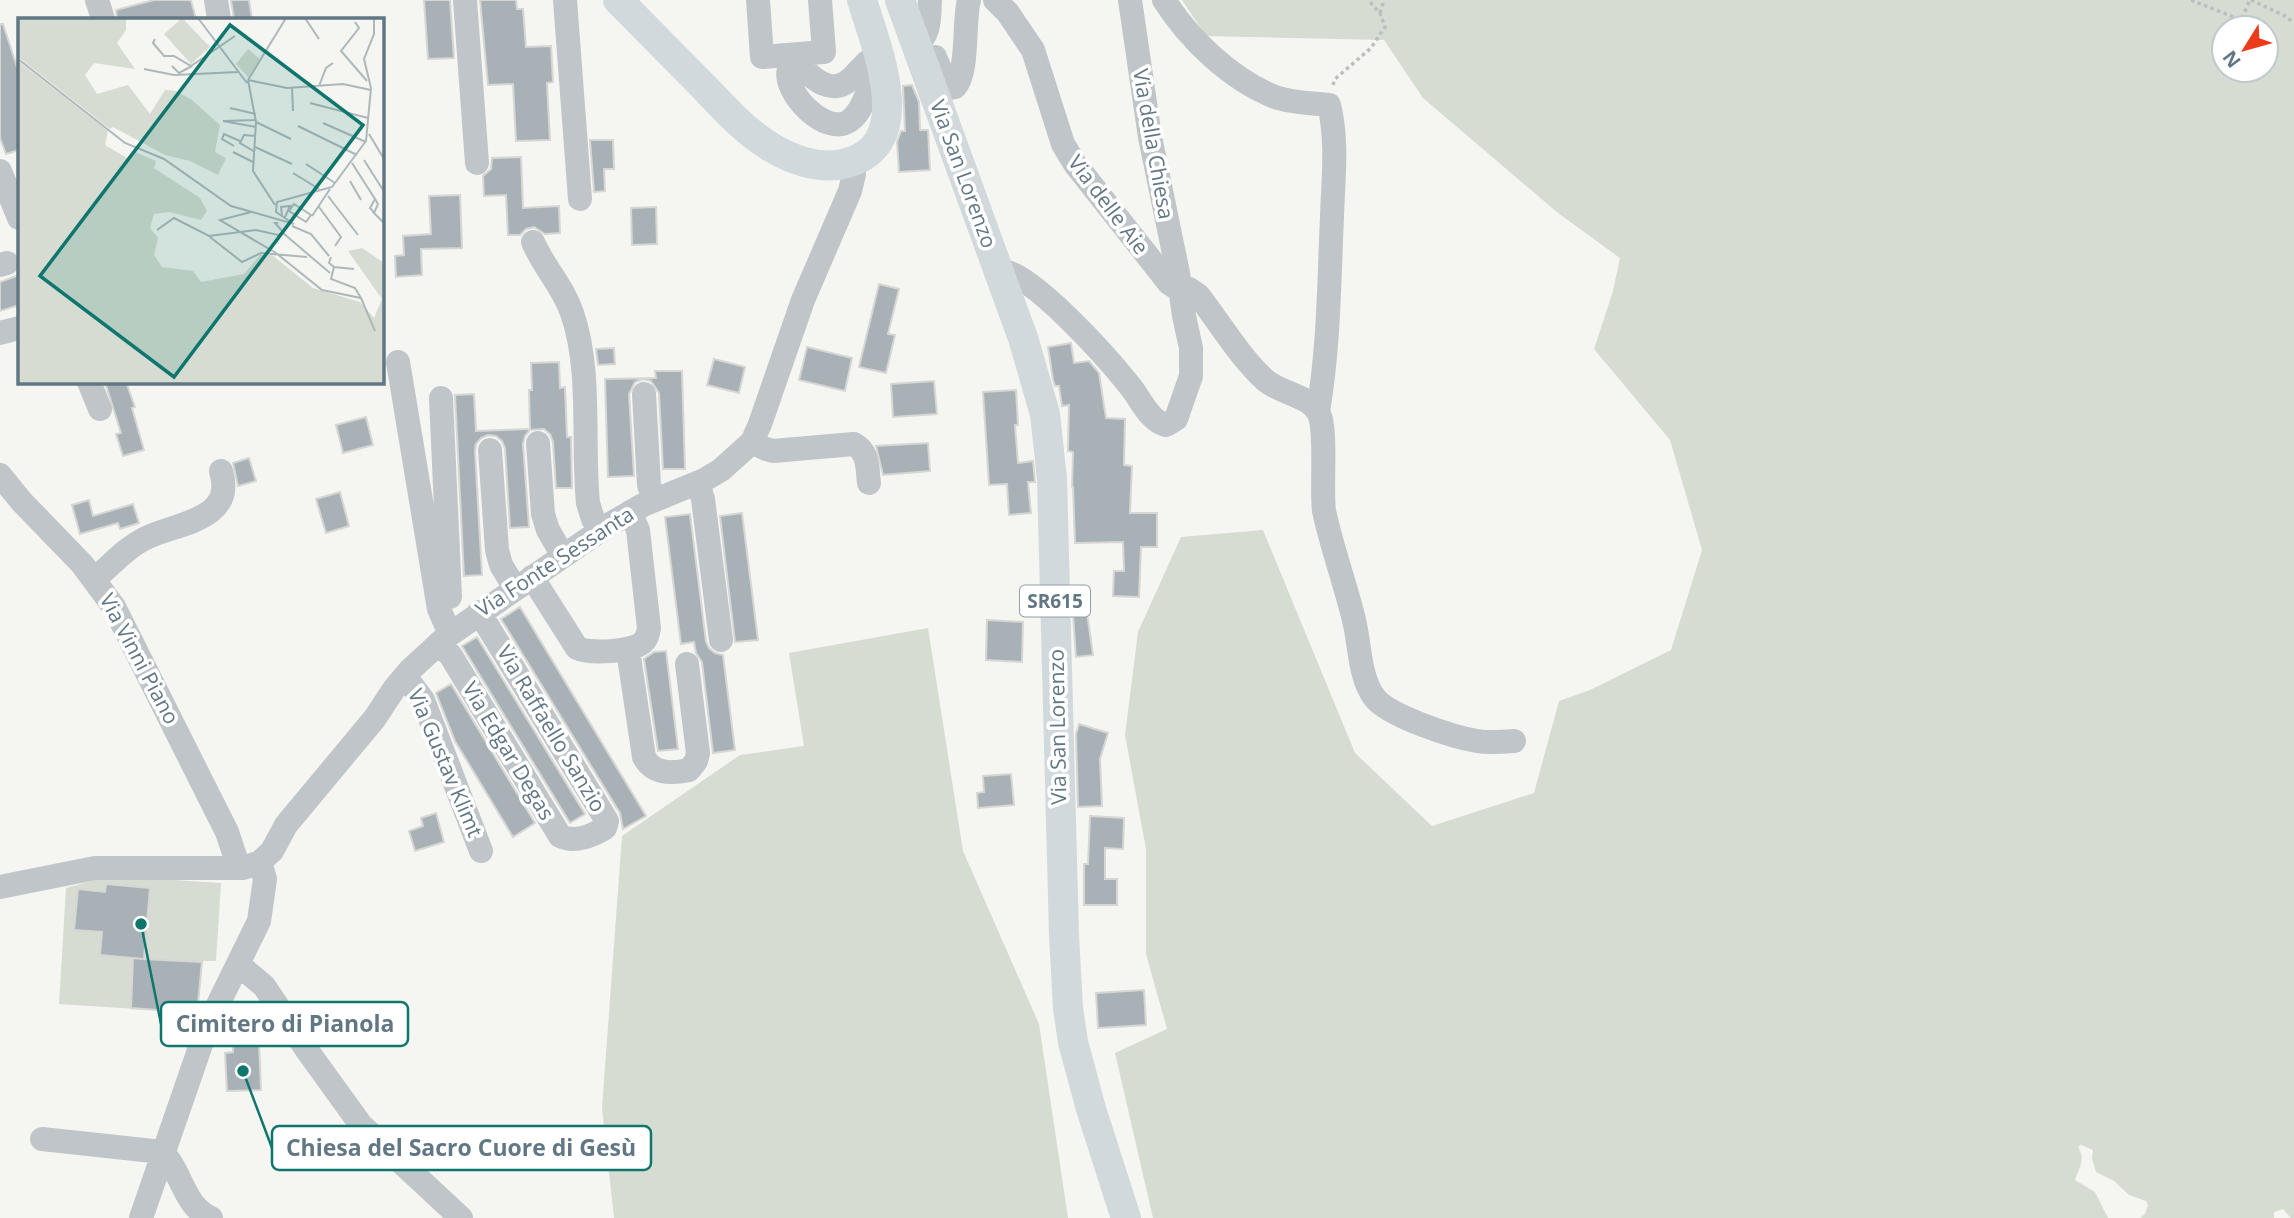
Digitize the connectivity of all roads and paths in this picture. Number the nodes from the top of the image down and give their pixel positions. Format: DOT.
graph roads {
  1 [pos="97,0"];
  2 [pos="216,0"];
  3 [pos="465,0"];
  4 [pos="565,0"];
  5 [pos="618,0"];
  6 [pos="758,0"];
  7 [pos="820,0"];
  8 [pos="862,0"];
  9 [pos="900,0"];
  10 [pos="930,0"];
  11 [pos="969,0"];
  12 [pos="995,0"];
  13 [pos="1130,0"];
  14 [pos="1164,0"];
  15 [pos="1368,0"];
  16 [pos="1384,0"];
  17 [pos="2191,0"];
  18 [pos="2250,0"];
  19 [pos="1380,13"];
  20 [pos="103,18"];
  21 [pos="219,18"];
  22 [pos="2294,23"];
  23 [pos="918,43"];
  24 [pos="797,60"];
  25 [pos="880,62"];
  26 [pos="1329,105"];
  27 [pos="850,162"];
  28 [pos="477,163"];
  29 [pos="0,171"];
  30 [pos="580,200"];
  31 [pos="18,216"];
  32 [pos="533,242"];
  33 [pos="999,271"];
  34 [pos="1180,287"];
  35 [pos="18,328"];
  36 [pos="0,333"];
  37 [pos="398,362"];
  38 [pos="89,383"];
  39 [pos="644,394"];
  40 [pos="441,398"];
  41 [pos="100,409"];
  42 [pos="1318,411"];
  43 [pos="752,442"];
  44 [pos="538,443"];
  45 [pos="490,450"];
  46 [pos="221,471"];
  47 [pos="0,475"];
  48 [pos="698,483"];
  49 [pos="869,483"];
  50 [pos="654,500"];
  51 [pos="630,512"];
  52 [pos="599,531"];
  53 [pos="563,556"];
  54 [pos="95,579"];
  55 [pos="524,582"];
  56 [pos="479,612"];
  57 [pos="449,635"];
  58 [pos="721,640"];
  59 [pos="628,650"];
  60 [pos="687,664"];
  61 [pos="405,676"];
  62 [pos="1514,741"];
  63 [pos="586,837"];
  64 [pos="481,851"];
  65 [pos="250,865"];
  66 [pos="0,887"];
  67 [pos="239,965"];
  68 [pos="42,1139"];
  69 [pos="162,1152"];
  70 [pos="141,1218"];
  71 [pos="211,1218"];
  72 [pos="461,1218"];
  73 [pos="1126,1218"];
  1 -- 20 [label="street"];
  2 -- 21 [label="street"];
  3 -- 28 [label="street"];
  4 -- 30 [label="street"];
  5 -- 27 [label="main road"];
  6 -- 24 [label="street"];
  7 -- 24 [label="street"];
  8 -- 25 [label="main road"];
  9 -- 23 [label="main road, Via San Lorenzo / SR615"];
  10 -- 23 [label="street"];
  11 -- 23 [label="street"];
  12 -- 34 [label="street, Via delle Aie"];
  13 -- 34 [label="street, Via della Chiesa"];
  14 -- 26 [label="street"];
  15 -- 19 [label="path"];
  16 -- 19 [label="path"];
  17 -- 18 [label="path"];
  18 -- 22 [label="path"];
  19 -- 26 [label="path"];
  23 -- 33 [label="main road, Via San Lorenzo / SR615"];
  24 -- 25 [label="street"];
  24 -- 25 [label="street"];
  25 -- 27 [label="main road"];
  26 -- 42 [label="street"];
  27 -- 43 [label="street, Via Fonte Sessanta"];
  29 -- 31 [label="street"];
  32 -- 52 [label="street"];
  33 -- 34 [label="street, Via della Chiesa"];
  33 -- 73 [label="main road, Via San Lorenzo / SR615"];
  34 -- 42 [label="street, Via delle Aie"];
  35 -- 36 [label="street"];
  37 -- 57 [label="street"];
  38 -- 41 [label="street"];
  39 -- 50 [label="street"];
  40 -- 57 [label="street"];
  42 -- 62 [label="street"];
  43 -- 48 [label="street, Via Fonte Sessanta"];
  43 -- 49 [label="street"];
  44 -- 53 [label="street"];
  45 -- 55 [label="street"];
  46 -- 54 [label="street"];
  47 -- 54 [label="street, Via Vinni Piano"];
  48 -- 50 [label="street, Via Fonte Sessanta"];
  48 -- 58 [label="street"];
  50 -- 51 [label="street, Via Fonte Sessanta"];
  51 -- 52 [label="street, Via Fonte Sessanta"];
  51 -- 59 [label="street"];
  52 -- 53 [label="street, Via Fonte Sessanta"];
  53 -- 55 [label="street, Via Fonte Sessanta"];
  54 -- 65 [label="street, Via Vinni Piano"];
  55 -- 56 [label="street, Via Fonte Sessanta"];
  55 -- 59 [label="street"];
  56 -- 57 [label="street, Via Fonte Sessanta"];
  56 -- 63 [label="street, Via Raffaello Sanzio"];
  57 -- 61 [label="street, Via Fonte Sessanta"];
  57 -- 63 [label="street, Via Edgar Degas"];
  59 -- 60 [label="street"];
  61 -- 64 [label="street, Via Gustav Klimt"];
  61 -- 65 [label="street, Via Fonte Sessanta"];
  65 -- 66 [label="street"];
  65 -- 67 [label="street, Via Vinni Piano"];
  67 -- 69 [label="street, Via Vinni Piano"];
  67 -- 72 [label="street"];
  68 -- 69 [label="street"];
  69 -- 70 [label="street, Via Vinni Piano"];
  69 -- 71 [label="street"];
}
